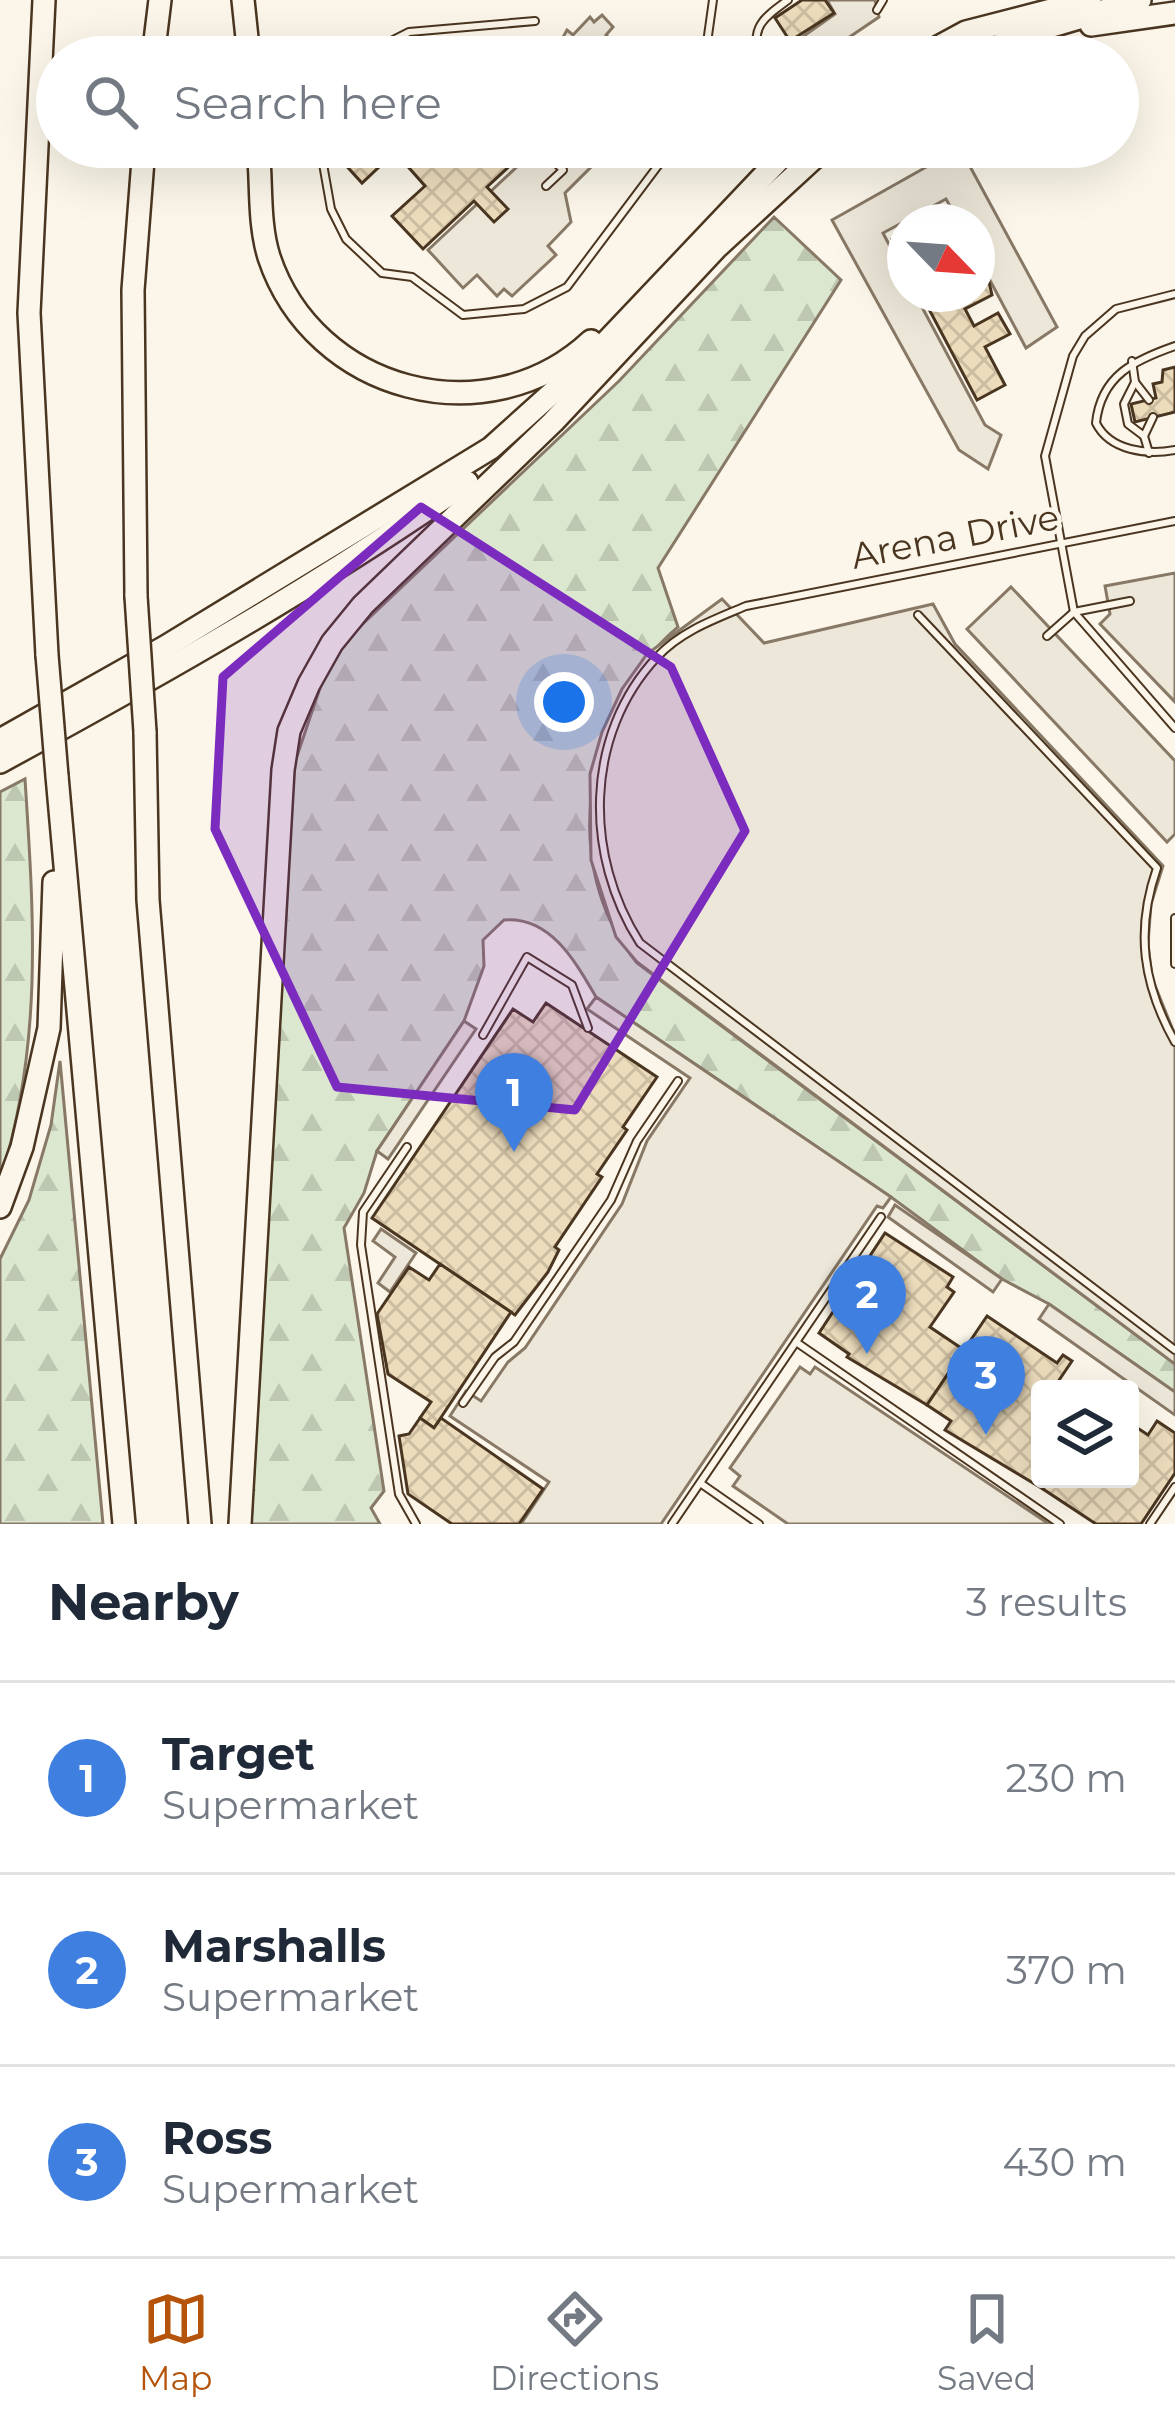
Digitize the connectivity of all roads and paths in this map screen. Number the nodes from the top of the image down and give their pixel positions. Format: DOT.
graph roads {
  1 [pos="44,0"];
  2 [pos="160,0"];
  3 [pos="243,0"];
  4 [pos="713,0"];
  5 [pos="788,0"];
  6 [pos="883,0"];
  7 [pos="1061,0"];
  8 [pos="1090,0"];
  9 [pos="1140,0"];
  10 [pos="878,10"];
  11 [pos="1175,13"];
  12 [pos="535,21"];
  13 [pos="1023,24"];
  14 [pos="42,36"];
  15 [pos="156,36"];
  16 [pos="247,36"];
  17 [pos="401,36"];
  18 [pos="708,36"];
  19 [pos="757,36"];
  20 [pos="959,36"];
  21 [pos="1004,36"];
  22 [pos="36,167"];
  23 [pos="142,168"];
  24 [pos="260,168"];
  25 [pos="324,168"];
  26 [pos="561,168"];
  27 [pos="656,168"];
  28 [pos="773,168"];
  29 [pos="801,168"];
  30 [pos="546,186"];
  31 [pos="690,262"];
  32 [pos="1175,297"];
  33 [pos="1175,346"];
  34 [pos="1132,361"];
  35 [pos="1136,382"];
  36 [pos="1149,400"];
  37 [pos="1153,417"];
  38 [pos="1144,436"];
  39 [pos="1175,450"];
  40 [pos="1149,452"];
  41 [pos="1175,521"];
  42 [pos="1059,542"];
  43 [pos="1130,601"];
  44 [pos="1074,612"];
  45 [pos="917,615"];
  46 [pos="1047,636"];
  47 [pos="1175,728"];
  48 [pos="0,740"];
  49 [pos="0,762"];
  50 [pos="57,781"];
  51 [pos="1175,919"];
  52 [pos="1175,964"];
  53 [pos="588,1028"];
  54 [pos="482,1035"];
  55 [pos="1175,1042"];
  56 [pos="678,1081"];
  57 [pos="407,1147"];
  58 [pos="0,1207"];
  59 [pos="881,1217"];
  60 [pos="795,1342"];
  61 [pos="1175,1350"];
  62 [pos="463,1403"];
  63 [pos="702,1484"];
  64 [pos="1175,1487"];
  65 [pos="124,1524"];
  66 [pos="200,1524"];
  67 [pos="240,1524"];
  68 [pos="416,1524"];
  69 [pos="673,1524"];
  70 [pos="759,1524"];
  71 [pos="1060,1524"];
  72 [pos="1150,1524"];
  1 -- 14 [label="highway, bridge"];
  2 -- 15 [label="highway"];
  3 -- 16 [label="highway"];
  4 -- 18 [label="lane"];
  5 -- 19 [label="lane"];
  6 -- 10 [label="lane"];
  7 -- 13 [label="highway"];
  8 -- 13 [label="highway"];
  9 -- 13 [label="highway"];
  11 -- 13 [label="highway"];
  12 -- 17 [label="lane"];
  13 -- 20 [label="highway"];
  13 -- 21 [label="highway"];
  22 -- 50 [label="highway, bridge"];
  23 -- 66 [label="highway, bridge"];
  24 -- 31 [label="highway"];
  25 -- 27 [label="lane"];
  26 -- 30 [label="lane"];
  28 -- 31 [label="highway"];
  29 -- 31 [label="highway"];
  31 -- 48 [label="highway"];
  31 -- 49 [label="highway"];
  31 -- 67 [label="highway"];
  32 -- 42 [label="lane"];
  33 -- 34 [label="lane"];
  34 -- 35 [label="lane"];
  34 -- 40 [label="lane"];
  35 -- 36 [label="lane"];
  35 -- 38 [label="lane"];
  37 -- 38 [label="lane"];
  38 -- 40 [label="lane"];
  39 -- 40 [label="lane"];
  41 -- 42 [label="lane, Arena Drive"];
  42 -- 44 [label="lane"];
  42 -- 61 [label="lane, Arena Drive"];
  43 -- 44 [label="lane"];
  44 -- 46 [label="lane"];
  44 -- 47 [label="lane"];
  45 -- 55 [label="lane"];
  50 -- 58 [label="highway"];
  50 -- 65 [label="highway"];
  51 -- 52 [label="lane"];
  53 -- 54 [label="lane"];
  56 -- 62 [label="lane"];
  57 -- 68 [label="lane"];
  59 -- 60 [label="lane"];
  60 -- 63 [label="lane"];
  60 -- 71 [label="lane"];
  63 -- 69 [label="lane"];
  63 -- 70 [label="lane"];
  64 -- 72 [label="lane"];
}
